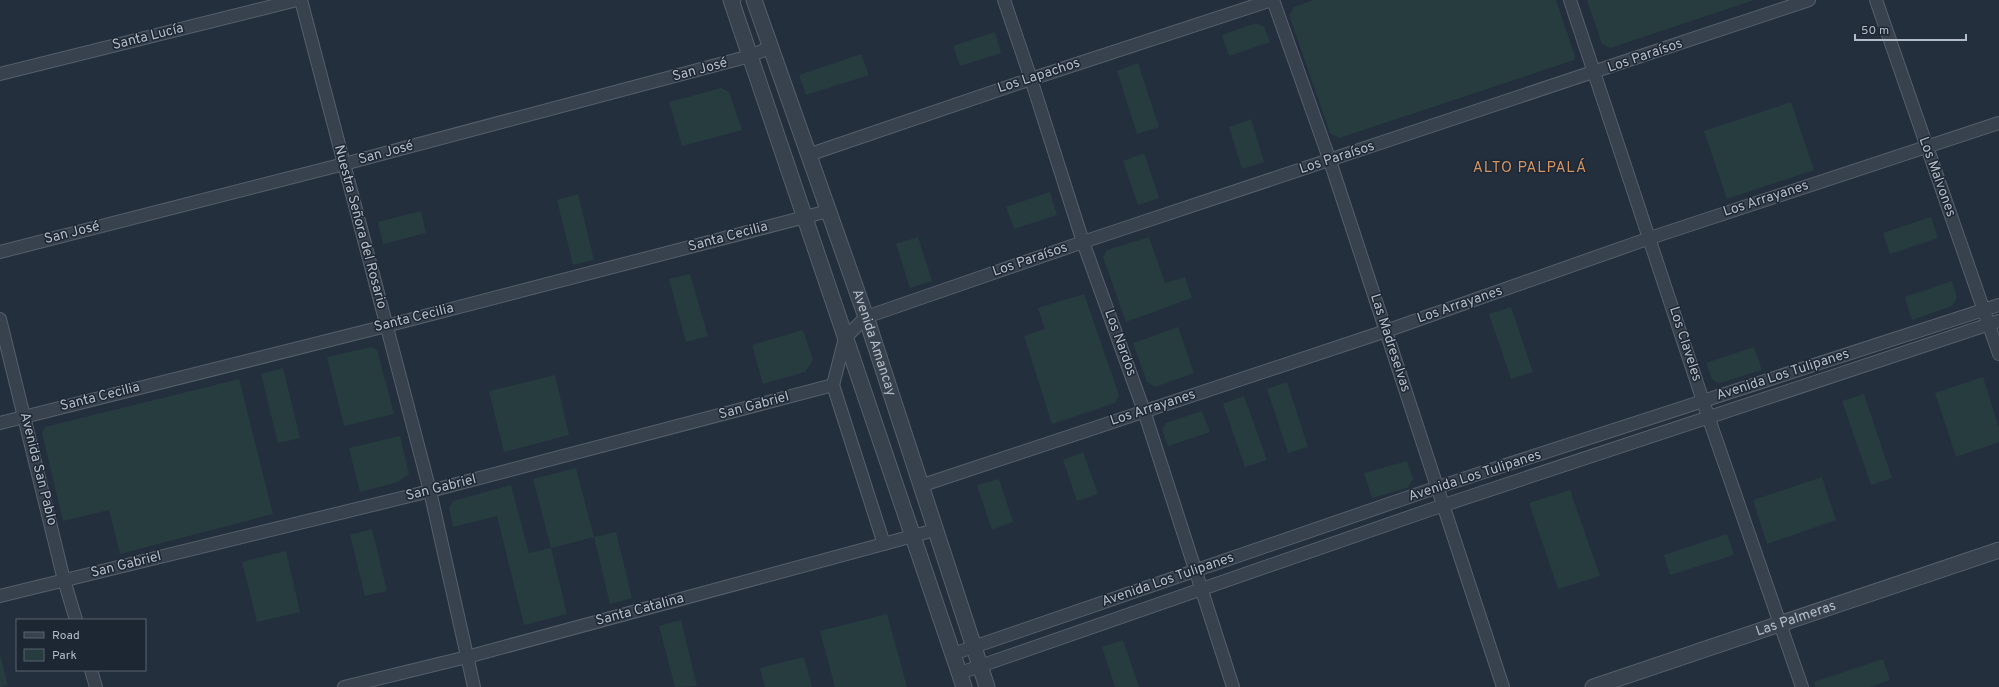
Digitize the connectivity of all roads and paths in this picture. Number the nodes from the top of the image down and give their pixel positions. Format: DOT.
graph roads {
  1 [pos="297,0"];
  2 [pos="301,0"];
  3 [pos="731,0"];
  4 [pos="754,0"];
  5 [pos="1004,0"];
  6 [pos="1272,0"];
  7 [pos="1570,0"];
  8 [pos="1810,0"];
  9 [pos="1876,0"];
  10 [pos="771,47"];
  11 [pos="750,56"];
  12 [pos="1595,72"];
  13 [pos="0,74"];
  14 [pos="1031,78"];
  15 [pos="1999,123"];
  16 [pos="1926,146"];
  17 [pos="808,155"];
  18 [pos="1330,161"];
  19 [pos="344,164"];
  20 [pos="828,211"];
  21 [pos="803,218"];
  22 [pos="1650,238"];
  23 [pos="1083,242"];
  24 [pos="0,252"];
  25 [pos="1999,305"];
  26 [pos="1984,310"];
  27 [pos="866,317"];
  28 [pos="0,319"];
  29 [pos="1994,323"];
  30 [pos="386,326"];
  31 [pos="1386,330"];
  32 [pos="845,338"];
  33 [pos="1999,354"];
  34 [pos="833,385"];
  35 [pos="1703,401"];
  36 [pos="1144,411"];
  37 [pos="25,416"];
  38 [pos="1709,418"];
  39 [pos="0,423"];
  40 [pos="920,486"];
  41 [pos="1438,487"];
  42 [pos="430,491"];
  43 [pos="1444,505"];
  44 [pos="935,530"];
  45 [pos="913,536"];
  46 [pos="884,544"];
  47 [pos="1999,550"];
  48 [pos="1196,572"];
  49 [pos="64,580"];
  50 [pos="1203,590"];
  51 [pos="0,596"];
  52 [pos="76,619"];
  53 [pos="1780,625"];
  54 [pos="974,646"];
  55 [pos="953,654"];
  56 [pos="467,657"];
  57 [pos="981,666"];
  58 [pos="91,671"];
  59 [pos="962,680"];
  60 [pos="96,687"];
  61 [pos="344,687"];
  62 [pos="474,687"];
  63 [pos="987,687"];
  64 [pos="1233,687"];
  65 [pos="1503,687"];
  66 [pos="1593,687"];
  67 [pos="1802,687"];
  1 -- 13 [label="street, Santa Lucía"];
  2 -- 19 [label="street, Nuestra Señora del Rosario"];
  3 -- 11 [label="street, Avenida Amancay"];
  4 -- 10 [label="street, Avenida Amancay"];
  5 -- 14 [label="street, Los Nardos"];
  6 -- 14 [label="street, Los Lapachos"];
  6 -- 18 [label="street, Las Madreselvas"];
  7 -- 12 [label="street, Los Claveles"];
  8 -- 12 [label="street, Los Paraísos"];
  9 -- 16 [label="street, Los Malvones"];
  10 -- 11 [label="street, San José"];
  10 -- 17 [label="street, Avenida Amancay"];
  11 -- 19 [label="street, San José"];
  11 -- 21 [label="street, Avenida Amancay"];
  12 -- 18 [label="street, Los Paraísos"];
  12 -- 22 [label="street, Los Claveles"];
  14 -- 17 [label="street, Los Lapachos"];
  14 -- 23 [label="street, Los Nardos"];
  15 -- 16 [label="street, Los Arrayanes"];
  16 -- 22 [label="street, Los Arrayanes"];
  16 -- 26 [label="street, Los Malvones"];
  17 -- 20 [label="street, Avenida Amancay"];
  18 -- 23 [label="street, Los Paraísos"];
  18 -- 31 [label="street, Las Madreselvas"];
  19 -- 24 [label="street, San José"];
  19 -- 30 [label="street, Nuestra Señora del Rosario"];
  20 -- 21 [label="street, Santa Cecilia"];
  20 -- 27 [label="street, Avenida Amancay"];
  21 -- 30 [label="street, Santa Cecilia"];
  21 -- 32 [label="street, Avenida Amancay"];
  22 -- 31 [label="street, Los Arrayanes"];
  22 -- 35 [label="street, Los Claveles"];
  23 -- 27 [label="street, Los Paraísos"];
  23 -- 36 [label="street, Los Nardos"];
  25 -- 26 [label="street, Avenida Los Tulipanes"];
  26 -- 29 [label="street, Los Malvones"];
  26 -- 35 [label="street, Avenida Los Tulipanes"];
  27 -- 32 [label="street"];
  27 -- 40 [label="street, Avenida Amancay"];
  28 -- 37 [label="street, Avenida San Pablo"];
  29 -- 33 [label="street, Los Malvones"];
  29 -- 38 [label="street, Avenida Los Tulipanes"];
  30 -- 37 [label="street, Santa Cecilia"];
  30 -- 42 [label="street, Nuestra Señora del Rosario"];
  31 -- 36 [label="street, Los Arrayanes"];
  31 -- 41 [label="street, Las Madreselvas"];
  32 -- 34 [label="street"];
  32 -- 45 [label="street, Avenida Amancay"];
  34 -- 42 [label="street, San Gabriel"];
  34 -- 46 [label="street"];
  35 -- 38 [label="street, Los Claveles"];
  35 -- 41 [label="street, Avenida Los Tulipanes"];
  36 -- 40 [label="street, Los Arrayanes"];
  36 -- 48 [label="street, Los Nardos"];
  37 -- 39 [label="street, Santa Cecilia"];
  37 -- 49 [label="street, Avenida San Pablo"];
  38 -- 43 [label="street, Avenida Los Tulipanes"];
  38 -- 53 [label="street, Los Claveles"];
  40 -- 44 [label="street, Avenida Amancay"];
  41 -- 43 [label="street, Las Madreselvas"];
  41 -- 48 [label="street, Avenida Los Tulipanes"];
  42 -- 49 [label="street, San Gabriel"];
  42 -- 56 [label="street, Nuestra Señora del Rosario"];
  43 -- 50 [label="street, Avenida Los Tulipanes"];
  43 -- 65 [label="street, Las Madreselvas"];
  44 -- 45 [label="street, Santa Catalina"];
  44 -- 54 [label="street, Avenida Amancay"];
  45 -- 46 [label="street, Santa Catalina"];
  45 -- 55 [label="street, Avenida Amancay"];
  46 -- 56 [label="street, Santa Catalina"];
  47 -- 53 [label="street, Las Palmeras"];
  48 -- 50 [label="street, Los Nardos"];
  48 -- 54 [label="street, Avenida Los Tulipanes"];
  49 -- 51 [label="street, San Gabriel"];
  49 -- 52 [label="street, Avenida San Pablo"];
  50 -- 57 [label="street, Avenida Los Tulipanes"];
  50 -- 64 [label="street, Los Nardos"];
  53 -- 66 [label="street, Las Palmeras"];
  53 -- 67 [label="street, Los Claveles"];
  54 -- 55 [label="street, Avenida Los Tulipanes"];
  54 -- 57 [label="street, Avenida Amancay"];
  55 -- 59 [label="street, Avenida Amancay"];
  56 -- 61 [label="street, Santa Catalina"];
  56 -- 62 [label="street, Nuestra Señora del Rosario"];
  57 -- 59 [label="street, Avenida Los Tulipanes"];
  57 -- 63 [label="street, Avenida Amancay"];
  58 -- 60 [label="street"];
}
